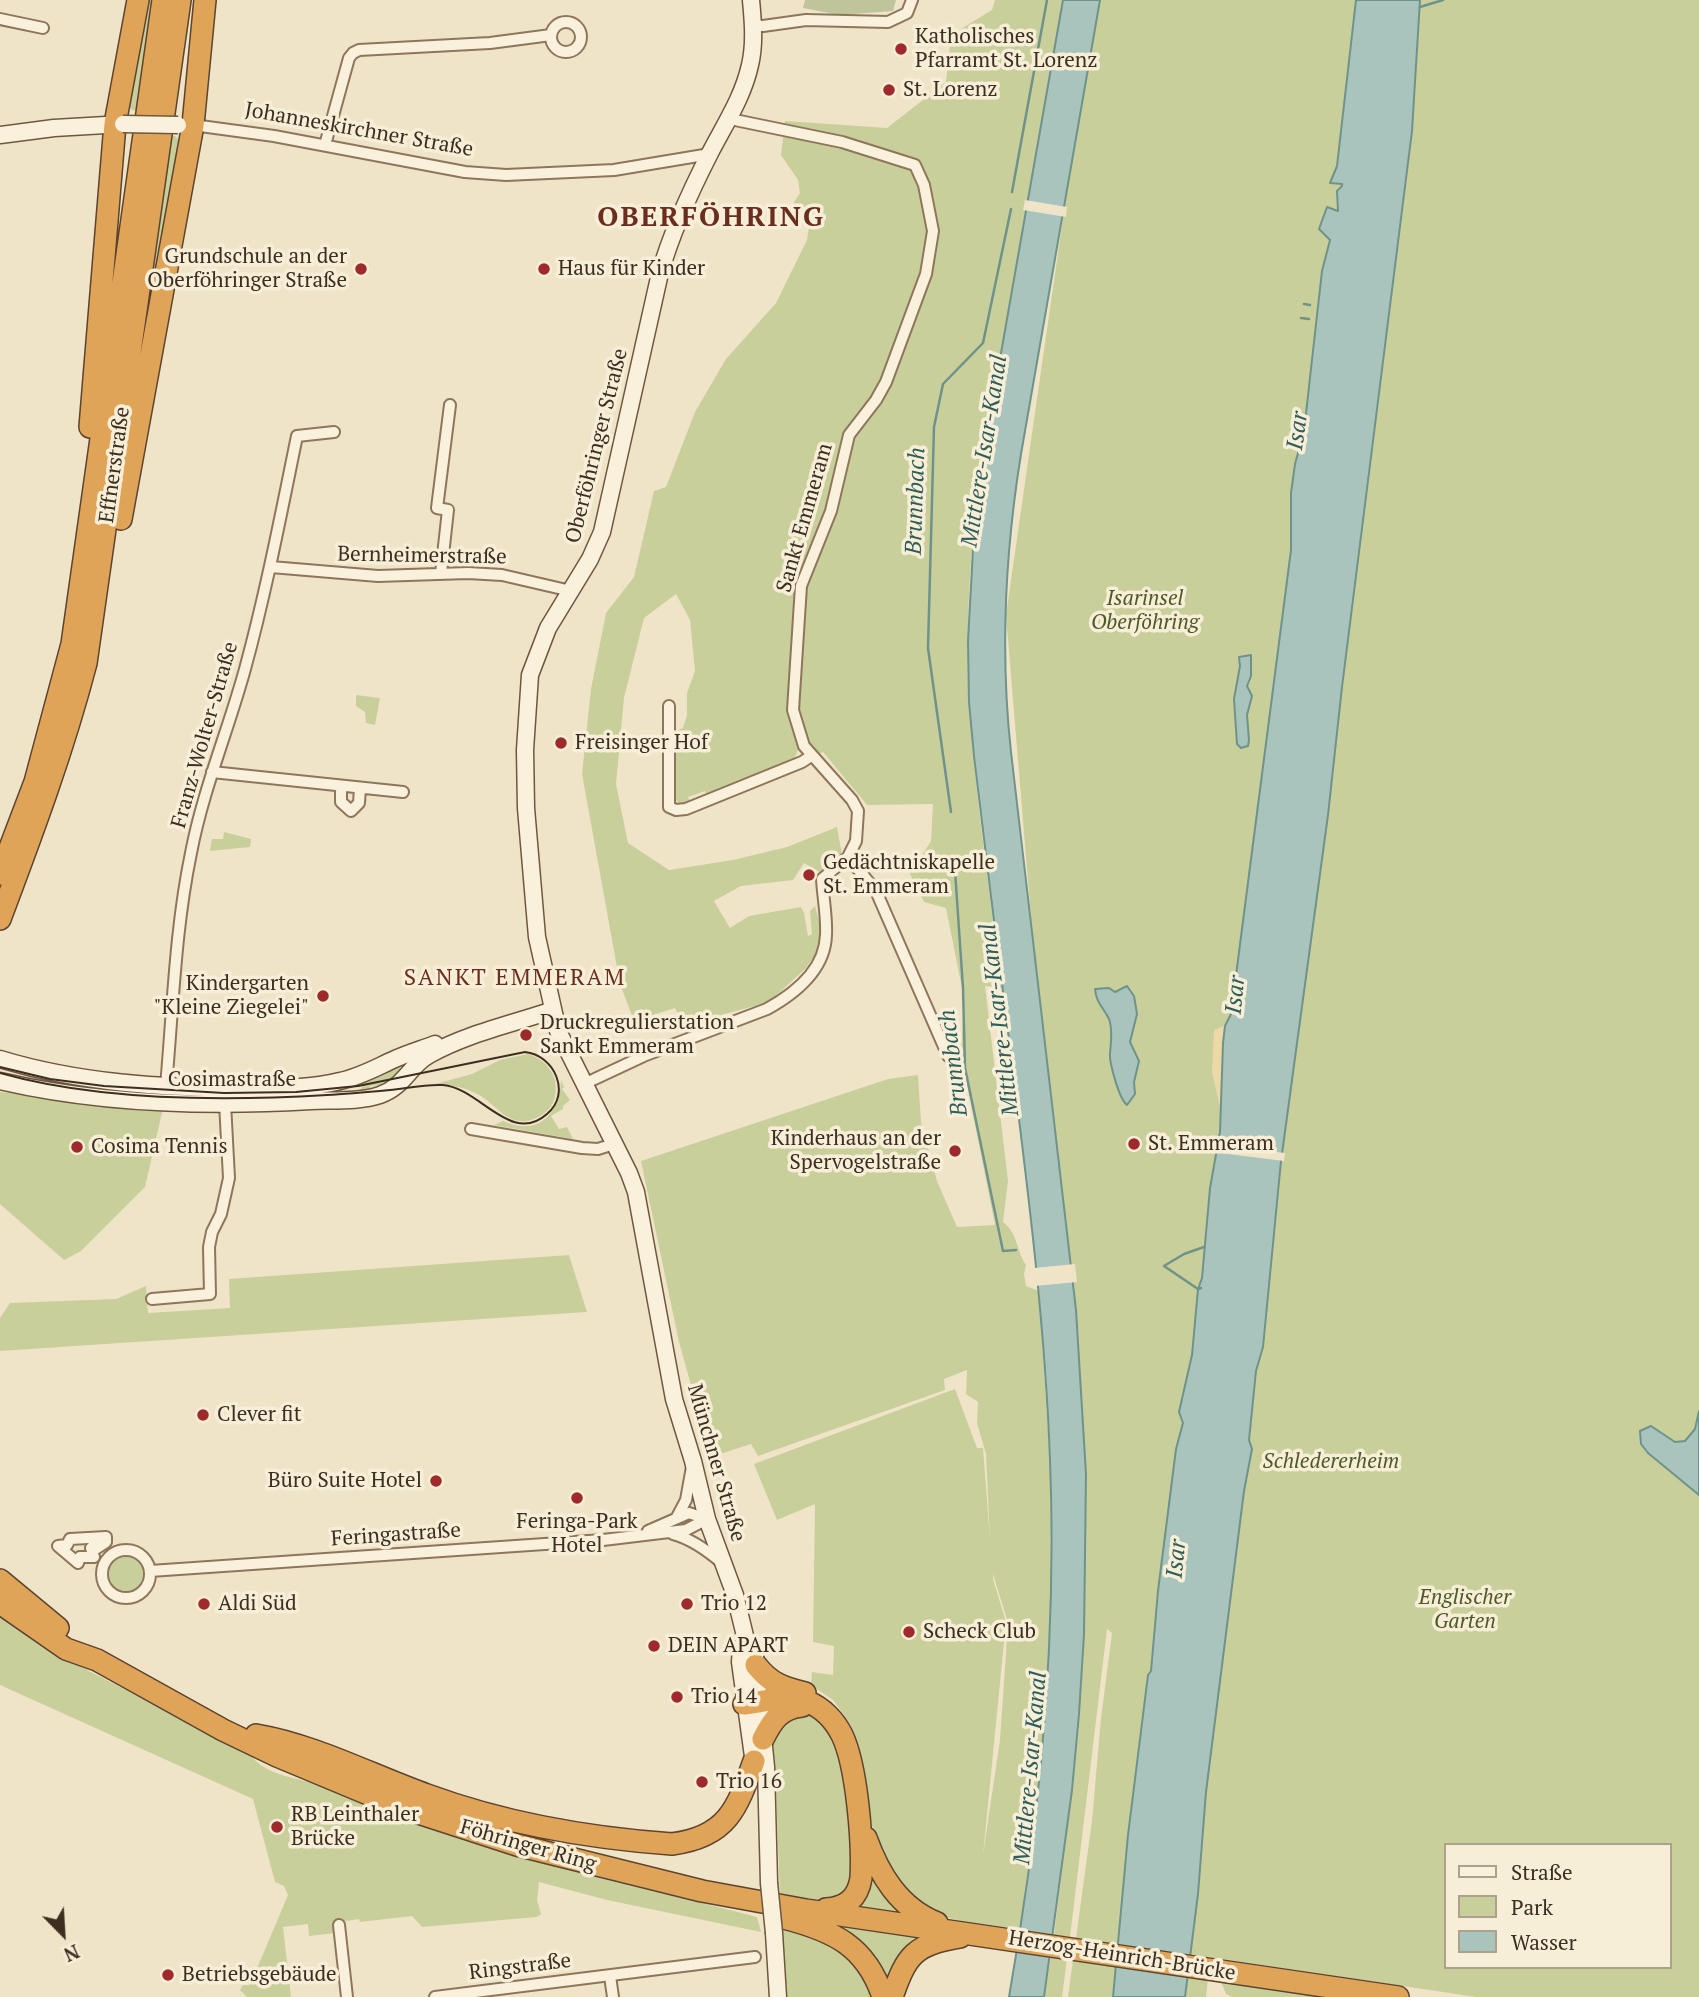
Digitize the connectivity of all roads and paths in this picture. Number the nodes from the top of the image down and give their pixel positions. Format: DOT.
graph roads {
  1 [pos="138,0"];
  2 [pos="163,0"];
  3 [pos="180,0"];
  4 [pos="205,0"];
  5 [pos="751,0"];
  6 [pos="912,0"];
  7 [pos="0,19"];
  8 [pos="752,25"];
  9 [pos="43,28"];
  10 [pos="551,35"];
  11 [pos="730,119"];
  12 [pos="119,124"];
  13 [pos="186,125"];
  14 [pos="0,135"];
  15 [pos="325,145"];
  16 [pos="710,154"];
  17 [pos="450,405"];
  18 [pos="334,432"];
  19 [pos="97,474"];
  20 [pos="271,567"];
  21 [pos="441,573"];
  22 [pos="99,576"];
  23 [pos="571,591"];
  24 [pos="669,706"];
  25 [pos="811,755"];
  26 [pos="212,772"];
  27 [pos="341,786"];
  28 [pos="360,788"];
  29 [pos="403,792"];
  30 [pos="848,857"];
  31 [pos="0,874"];
  32 [pos="0,919"];
  33 [pos="553,1010"];
  34 [pos="448,1045"];
  35 [pos="948,1056"];
  36 [pos="388,1057"];
  37 [pos="0,1059"];
  38 [pos="406,1078"];
  39 [pos="0,1081"];
  40 [pos="584,1084"];
  41 [pos="166,1086"];
  42 [pos="225,1103"];
  43 [pos="471,1129"];
  44 [pos="614,1144"];
  45 [pos="655,1296"];
  46 [pos="152,1299"];
  47 [pos="694,1461"];
  48 [pos="677,1517"];
  49 [pos="707,1519"];
  50 [pos="667,1532"];
  51 [pos="645,1534"];
  52 [pos="70,1539"];
  53 [pos="724,1566"];
  54 [pos="150,1571"];
  55 [pos="0,1580"];
  56 [pos="0,1603"];
  57 [pos="97,1660"];
  58 [pos="748,1663"];
  59 [pos="752,1703"];
  60 [pos="818,1707"];
  61 [pos="223,1730"];
  62 [pos="763,1739"];
  63 [pos="850,1759"];
  64 [pos="754,1761"];
  65 [pos="859,1816"];
  66 [pos="767,1838"];
  67 [pos="702,1891"];
  68 [pos="806,1910"];
  69 [pos="339,1925"];
  70 [pos="973,1934"];
  71 [pos="755,1957"];
  72 [pos="610,1976"];
  73 [pos="347,1997"];
  74 [pos="436,1997"];
  75 [pos="613,1997"];
  76 [pos="778,1997"];
  77 [pos="883,1997"];
  78 [pos="892,1997"];
  79 [pos="1398,1997"];
  1 -- 12 [label="highway"];
  2 -- 19 [label="highway, Effnerstraße"];
  3 -- 22 [label="highway, Effnerstraße"];
  4 -- 13 [label="highway"];
  5 -- 8 [label="main road, Oberföhringer Straße"];
  6 -- 8 [label="street"];
  7 -- 9 [label="street"];
  8 -- 11 [label="main road, Oberföhringer Straße"];
  10 -- 15 [label="street"];
  11 -- 16 [label="main road, Oberföhringer Straße"];
  11 -- 25 [label="street, Sankt Emmeram"];
  12 -- 13 [label="main road, Johanneskirchner Straße, bridge"];
  12 -- 14 [label="main road, Johanneskirchner Straße"];
  12 -- 19 [label="highway"];
  13 -- 15 [label="street, Johanneskirchner Straße"];
  13 -- 22 [label="highway"];
  15 -- 16 [label="street, Johanneskirchner Straße"];
  16 -- 23 [label="main road, Oberföhringer Straße"];
  17 -- 21 [label="street"];
  18 -- 20 [label="street, Franz-Wolter-Straße"];
  19 -- 31 [label="highway, Effnerstraße"];
  20 -- 21 [label="street, Bernheimerstraße"];
  20 -- 26 [label="street, Franz-Wolter-Straße"];
  21 -- 23 [label="street, Bernheimerstraße"];
  22 -- 32 [label="highway, Effnerstraße"];
  23 -- 33 [label="main road, Oberföhringer Straße"];
  24 -- 25 [label="street"];
  25 -- 30 [label="street, Sankt Emmeram"];
  26 -- 27 [label="street"];
  26 -- 41 [label="street, Franz-Wolter-Straße"];
  27 -- 28 [label="street"];
  27 -- 28 [label="street"];
  28 -- 29 [label="street"];
  30 -- 35 [label="street"];
  30 -- 40 [label="street"];
  33 -- 34 [label="main road, Cosimastraße"];
  33 -- 40 [label="main road, Oberföhringer Straße"];
  34 -- 36 [label="main road, Cosimastraße"];
  34 -- 38 [label="main road, Cosimastraße"];
  36 -- 38 [label="main road"];
  36 -- 41 [label="main road, Cosimastraße"];
  37 -- 41 [label="main road, Cosimastraße"];
  38 -- 42 [label="main road, Cosimastraße"];
  39 -- 42 [label="main road, Cosimastraße"];
  40 -- 44 [label="main road, Oberföhringer Straße"];
  42 -- 46 [label="street"];
  43 -- 44 [label="street"];
  44 -- 45 [label="main road, Oberföhringer Straße"];
  45 -- 47 [label="main road, Münchner Straße"];
  47 -- 48 [label="street"];
  47 -- 49 [label="main road, Münchner Straße"];
  48 -- 49 [label="street"];
  48 -- 51 [label="street, Feringastraße"];
  49 -- 50 [label="street, Feringastraße"];
  49 -- 53 [label="main road, Münchner Straße"];
  50 -- 51 [label="street, Feringastraße"];
  50 -- 53 [label="street"];
  51 -- 54 [label="street, Feringastraße"];
  52 -- 52 [label="street"];
  53 -- 58 [label="main road, Münchner Straße"];
  54 -- 54 [label="street"];
  55 -- 57 [label="highway, Föhringer Ring"];
  56 -- 57 [label="highway, Föhringer Ring"];
  57 -- 61 [label="highway, Föhringer Ring"];
  58 -- 59 [label="main road, Münchner Straße"];
  58 -- 63 [label="highway"];
  59 -- 60 [label="highway"];
  59 -- 62 [label="main road, Münchner Straße"];
  59 -- 64 [label="main road, Münchner Straße"];
  60 -- 62 [label="highway"];
  60 -- 63 [label="highway"];
  61 -- 64 [label="highway"];
  61 -- 67 [label="highway, Föhringer Ring"];
  62 -- 66 [label="main road, Münchner Straße"];
  63 -- 65 [label="highway"];
  64 -- 66 [label="main road, Münchner Straße"];
  65 -- 68 [label="highway"];
  65 -- 70 [label="highway"];
  66 -- 76 [label="main road, Münchner Straße, bridge"];
  67 -- 68 [label="highway, Föhringer Ring"];
  67 -- 77 [label="highway"];
  68 -- 70 [label="highway, Föhringer Ring"];
  69 -- 73 [label="street"];
  70 -- 78 [label="highway"];
  70 -- 79 [label="highway, Herzog-Heinrich-Brücke"];
  71 -- 72 [label="street, Ringstraße"];
  72 -- 74 [label="street, Ringstraße"];
  72 -- 75 [label="street"];
}
